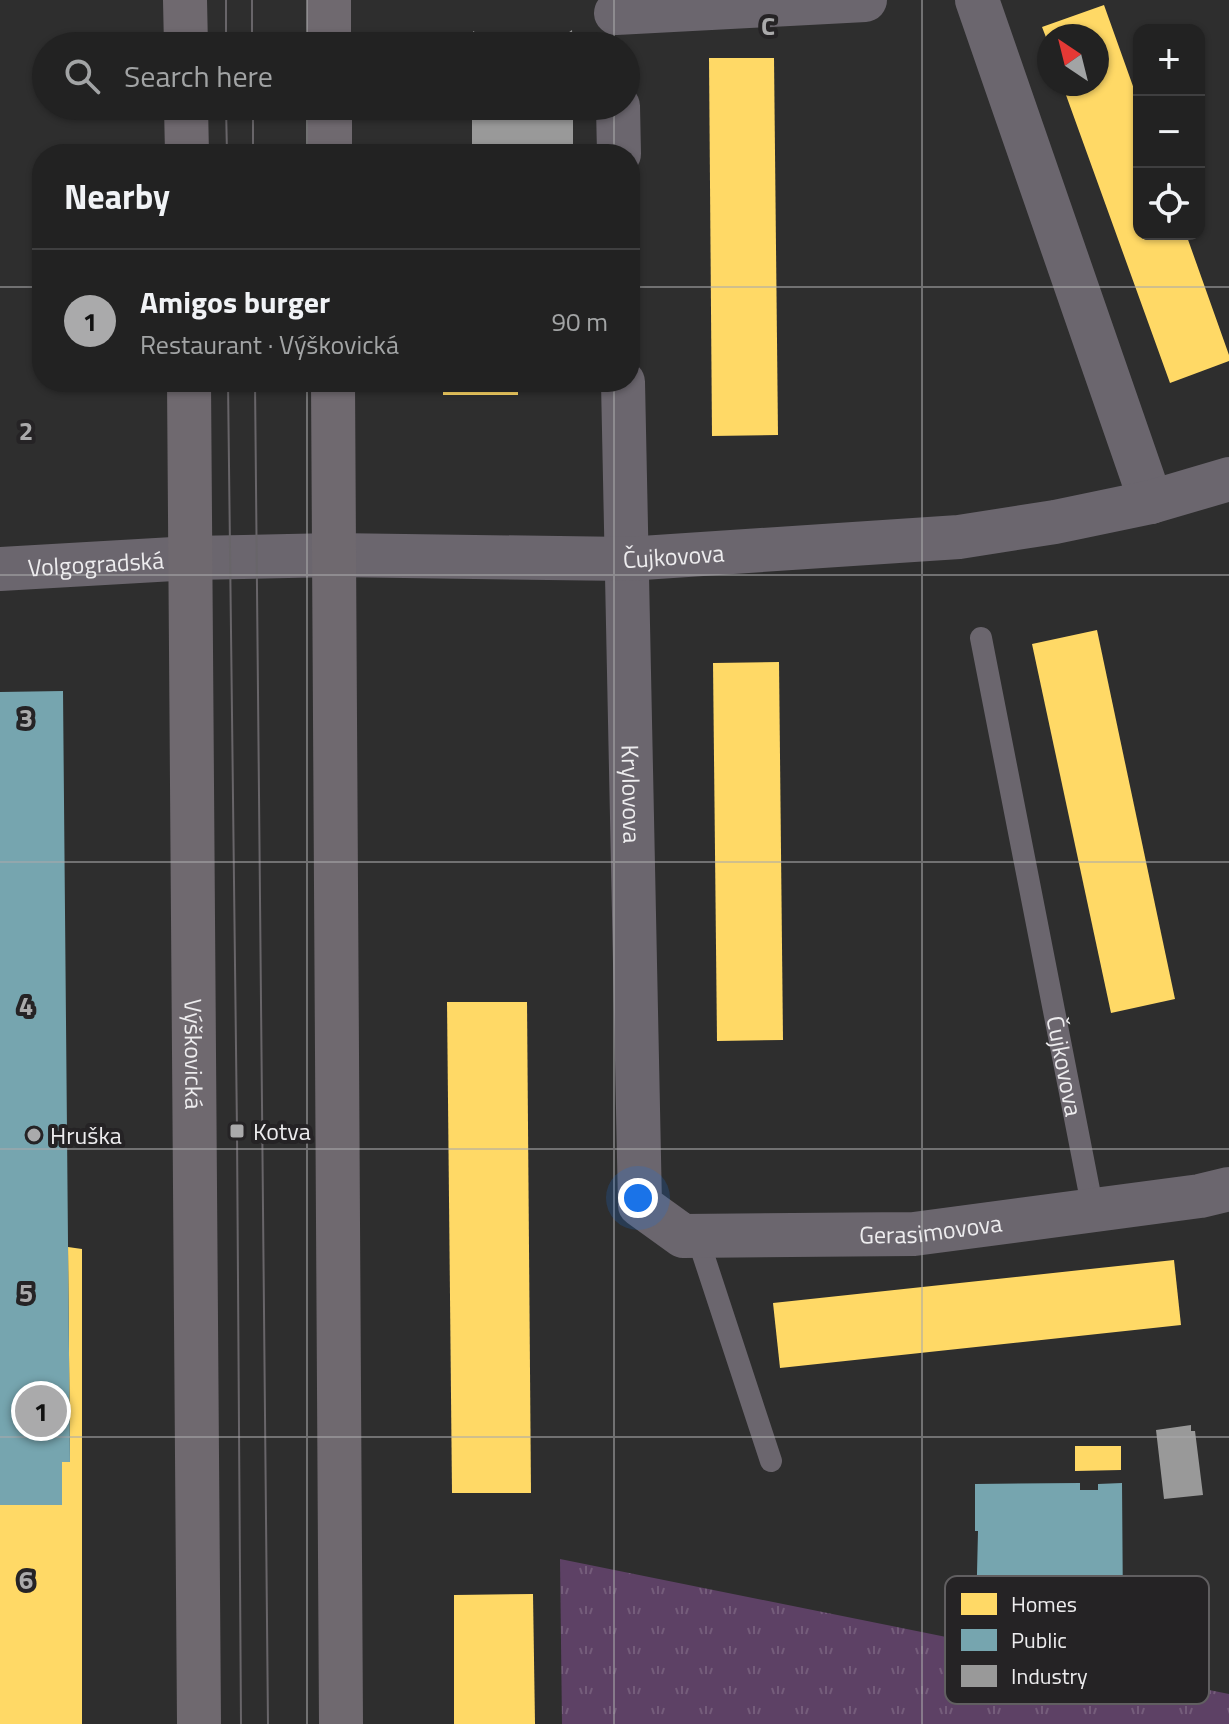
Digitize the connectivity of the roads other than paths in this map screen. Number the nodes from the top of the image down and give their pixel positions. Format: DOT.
graph roads {
  1 [pos="185,0"];
  2 [pos="329,0"];
  3 [pos="865,0"];
  4 [pos="977,0"];
  5 [pos="616,20"];
  6 [pos="186,32"];
  7 [pos="329,32"];
  8 [pos="186,120"];
  9 [pos="330,120"];
  10 [pos="618,120"];
  11 [pos="187,144"];
  12 [pos="330,144"];
  13 [pos="619,144"];
  14 [pos="189,392"];
  15 [pos="333,392"];
  16 [pos="623,392"];
  17 [pos="1229,479"];
  18 [pos="1151,502"];
  19 [pos="334,555"];
  20 [pos="191,558"];
  21 [pos="627,559"];
  22 [pos="0,569"];
  23 [pos="981,638"];
  24 [pos="1229,1189"];
  25 [pos="640,1205"];
  26 [pos="1093,1210"];
  27 [pos="697,1236"];
  28 [pos="771,1461"];
  29 [pos="199,1724"];
  30 [pos="341,1724"];
  1 -- 6 [label="street"];
  2 -- 7 [label="street"];
  3 -- 5 [label="street"];
  4 -- 18 [label="street"];
  8 -- 11 [label="street"];
  9 -- 12 [label="street"];
  10 -- 13 [label="street"];
  14 -- 20 [label="street, Výškovická"];
  15 -- 19 [label="street"];
  16 -- 21 [label="street, Krylovova"];
  17 -- 18 [label="street, Čujkovova"];
  18 -- 21 [label="street, Čujkovova"];
  19 -- 20 [label="street, Čujkovova"];
  19 -- 21 [label="street, Čujkovova"];
  19 -- 30 [label="street"];
  20 -- 22 [label="street, Volgogradská"];
  20 -- 29 [label="street, Výškovická"];
  21 -- 25 [label="street, Krylovova"];
  23 -- 26 [label="lane, Čujkovova"];
  24 -- 26 [label="street, Gerasimovova"];
  25 -- 27 [label="street, Gerasimovova"];
  26 -- 27 [label="street, Gerasimovova"];
  27 -- 28 [label="lane"];
}
